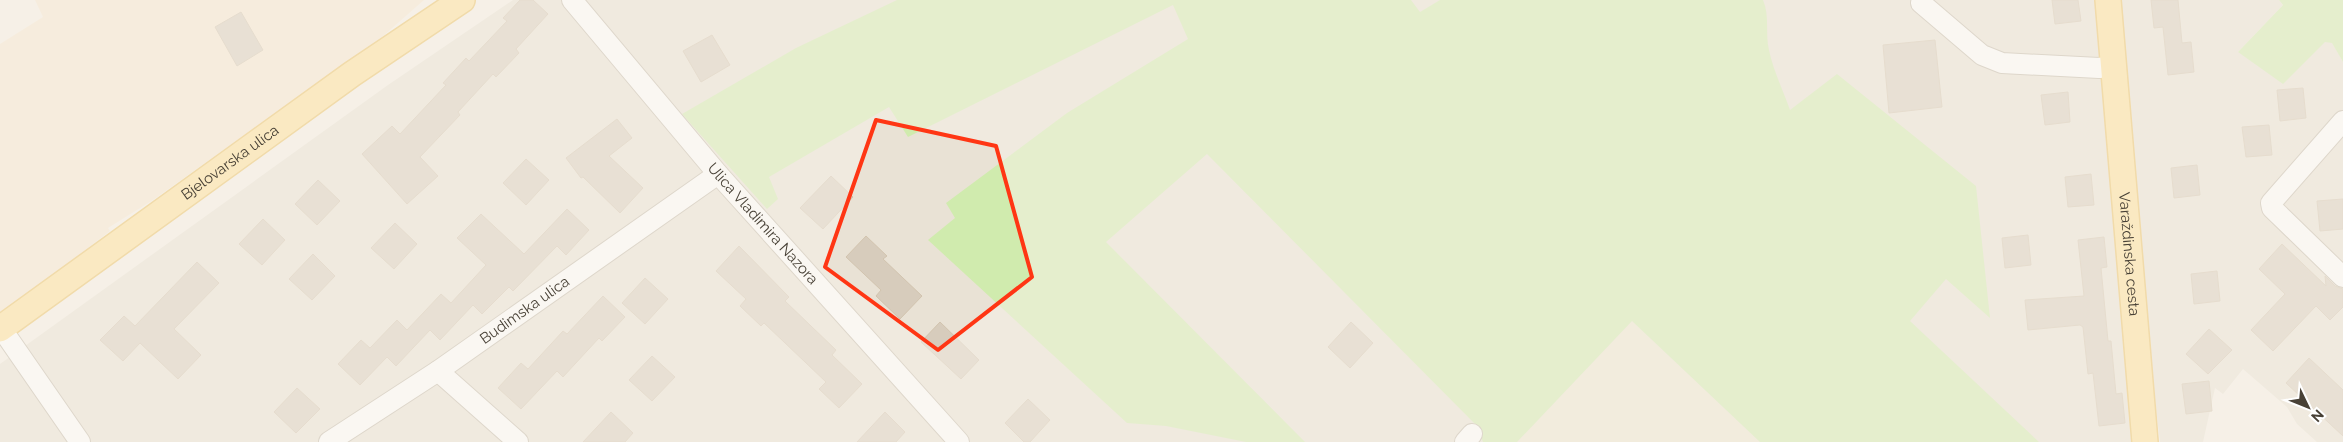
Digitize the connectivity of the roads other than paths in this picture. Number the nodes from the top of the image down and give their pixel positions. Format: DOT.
graph roads {
  1 [pos="462,0"];
  2 [pos="572,0"];
  3 [pos="2108,0"];
  4 [pos="1921,3"];
  5 [pos="2113,66"];
  6 [pos="2343,120"];
  7 [pos="718,174"];
  8 [pos="2343,277"];
  9 [pos="5,335"];
  10 [pos="438,371"];
  11 [pos="80,442"];
  12 [pos="329,442"];
  13 [pos="518,442"];
  14 [pos="959,442"];
  15 [pos="2145,442"];
  1 -- 9 [label="main road, Bjelovarska ulica"];
  2 -- 7 [label="street, Ulica Vladimira Nazora"];
  3 -- 5 [label="main road, Varaždinska cesta"];
  4 -- 5 [label="street"];
  5 -- 15 [label="main road, Varaždinska cesta"];
  6 -- 8 [label="street"];
  7 -- 10 [label="street, Budimska ulica"];
  7 -- 14 [label="street, Ulica Vladimira Nazora"];
  9 -- 11 [label="street"];
  10 -- 12 [label="street, Budimska ulica"];
  10 -- 13 [label="street"];
}
